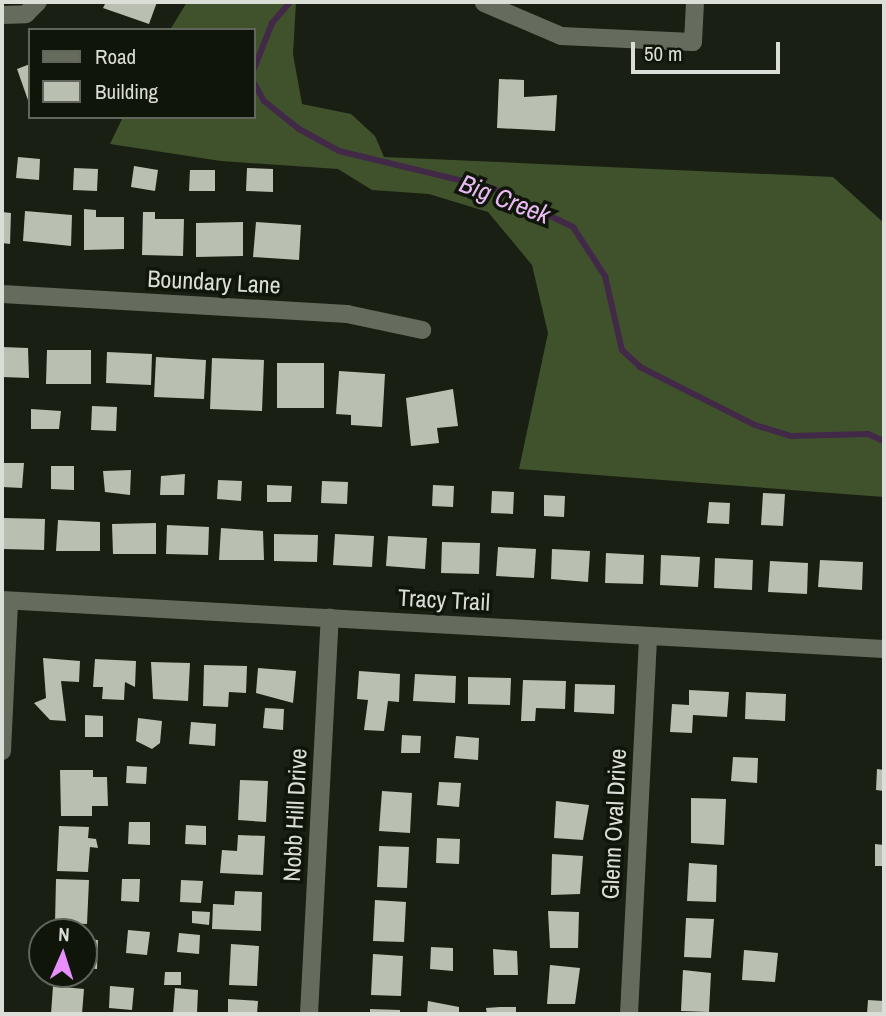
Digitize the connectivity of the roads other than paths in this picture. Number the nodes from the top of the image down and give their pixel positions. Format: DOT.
graph roads {
  1 [pos="38,2"];
  2 [pos="695,2"];
  3 [pos="484,3"];
  4 [pos="2,15"];
  5 [pos="2,294"];
  6 [pos="422,330"];
  7 [pos="5,601"];
  8 [pos="330,618"];
  9 [pos="648,636"];
  10 [pos="884,649"];
  11 [pos="2,751"];
  12 [pos="309,1014"];
  13 [pos="629,1014"];
  1 -- 4 [label="street"];
  2 -- 3 [label="street"];
  5 -- 6 [label="street, Boundary Lane"];
  7 -- 8 [label="street, Tracy Trail"];
  7 -- 11 [label="street"];
  8 -- 9 [label="street, Tracy Trail"];
  8 -- 12 [label="street, Nobb Hill Drive"];
  9 -- 10 [label="street, Tracy Trail"];
  9 -- 13 [label="street, Glenn Oval Drive"];
}
